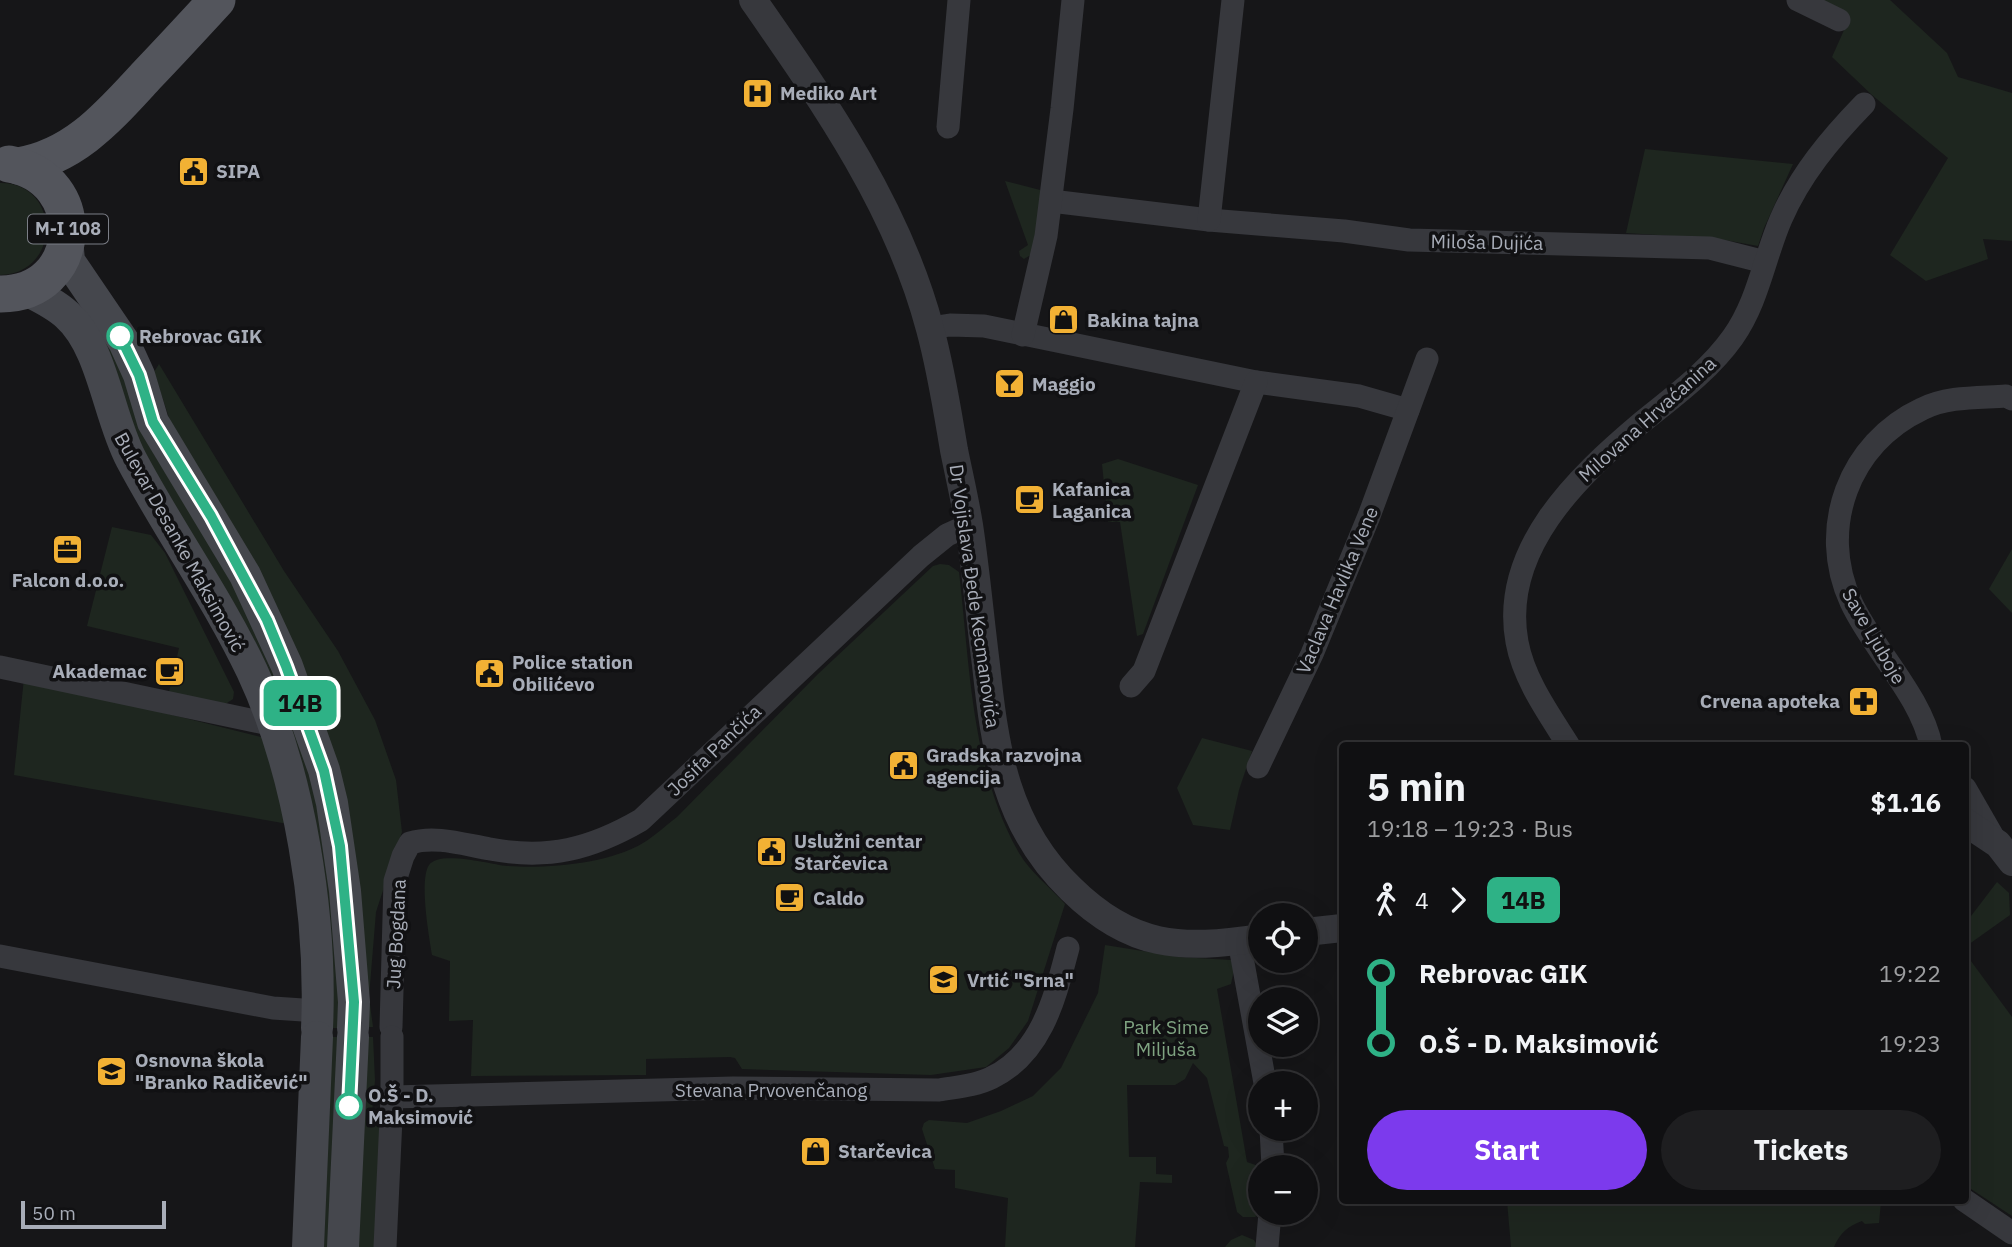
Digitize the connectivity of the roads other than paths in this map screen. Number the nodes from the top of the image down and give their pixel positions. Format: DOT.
graph roads {
  1 [pos="217,0"];
  2 [pos="753,0"];
  3 [pos="959,0"];
  4 [pos="1073,0"];
  5 [pos="1233,0"];
  6 [pos="1798,0"];
  7 [pos="1839,20"];
  8 [pos="1864,104"];
  9 [pos="103,124"];
  10 [pos="948,127"];
  11 [pos="9,165"];
  12 [pos="1051,201"];
  13 [pos="1209,220"];
  14 [pos="67,228"];
  15 [pos="1765,262"];
  16 [pos="8,294"];
  17 [pos="930,328"];
  18 [pos="1023,335"];
  19 [pos="1427,359"];
  20 [pos="1256,382"];
  21 [pos="2012,399"];
  22 [pos="1408,410"];
  23 [pos="969,524"];
  24 [pos="0,667"];
  25 [pos="1130,686"];
  26 [pos="274,726"];
  27 [pos="1933,741"];
  28 [pos="1567,742"];
  29 [pos="1258,767"];
  30 [pos="1969,794"];
  31 [pos="1969,825"];
  32 [pos="410,843"];
  33 [pos="2005,853"];
  34 [pos="1339,928"];
  35 [pos="1318,931"];
  36 [pos="1248,940"];
  37 [pos="1068,948"];
  38 [pos="0,956"];
  39 [pos="1253,973"];
  40 [pos="317,1026"];
  41 [pos="1264,1071"];
  42 [pos="392,1097"];
  43 [pos="1969,1203"];
  44 [pos="1269,1225"];
  45 [pos="2012,1233"];
  46 [pos="308,1247"];
  47 [pos="342,1247"];
  48 [pos="385,1247"];
  49 [pos="1267,1247"];
  1 -- 9 [label="main road, M-I 108"];
  2 -- 17 [label="street, Dr Vojislava Đede Kecmanovića"];
  3 -- 10 [label="street"];
  4 -- 12 [label="street"];
  5 -- 13 [label="street"];
  6 -- 7 [label="street"];
  8 -- 15 [label="street, Milovana Hrvaćanina"];
  9 -- 11 [label="main road, M-I 108"];
  9 -- 14 [label="main road, M-I 108"];
  11 -- 14 [label="main road, M-I 108"];
  12 -- 13 [label="street, Miloša Dujića"];
  12 -- 18 [label="street"];
  13 -- 15 [label="street, Miloša Dujića"];
  14 -- 16 [label="main road, M-I 108"];
  14 -- 47 [label="main road, Bulevar Desanke Maksimović"];
  15 -- 28 [label="street, Milovana Hrvaćanina"];
  16 -- 26 [label="main road, Bulevar Desanke Maksimović"];
  17 -- 18 [label="street"];
  17 -- 23 [label="street, Dr Vojislava Đede Kecmanovića"];
  18 -- 20 [label="street"];
  19 -- 22 [label="street, Vaclava Havlika Vene"];
  20 -- 22 [label="street"];
  20 -- 25 [label="street"];
  21 -- 27 [label="street, Save Ljuboje"];
  22 -- 29 [label="street, Vaclava Havlika Vene"];
  23 -- 32 [label="street, Josifa Pančića"];
  23 -- 36 [label="street, Dr Vojislava Đede Kecmanovića"];
  24 -- 26 [label="street"];
  26 -- 40 [label="main road, Bulevar Desanke Maksimović"];
  30 -- 33 [label="street"];
  31 -- 33 [label="street"];
  32 -- 42 [label="street, Jug Bogdana"];
  34 -- 35 [label="street"];
  37 -- 42 [label="street, Stevana Prvovenčanog"];
  38 -- 40 [label="street"];
  39 -- 41 [label="street"];
  40 -- 46 [label="main road, Bulevar Desanke Maksimović"];
  42 -- 48 [label="street, Jug Bogdana"];
  43 -- 45 [label="street"];
  44 -- 49 [label="street"];
}
